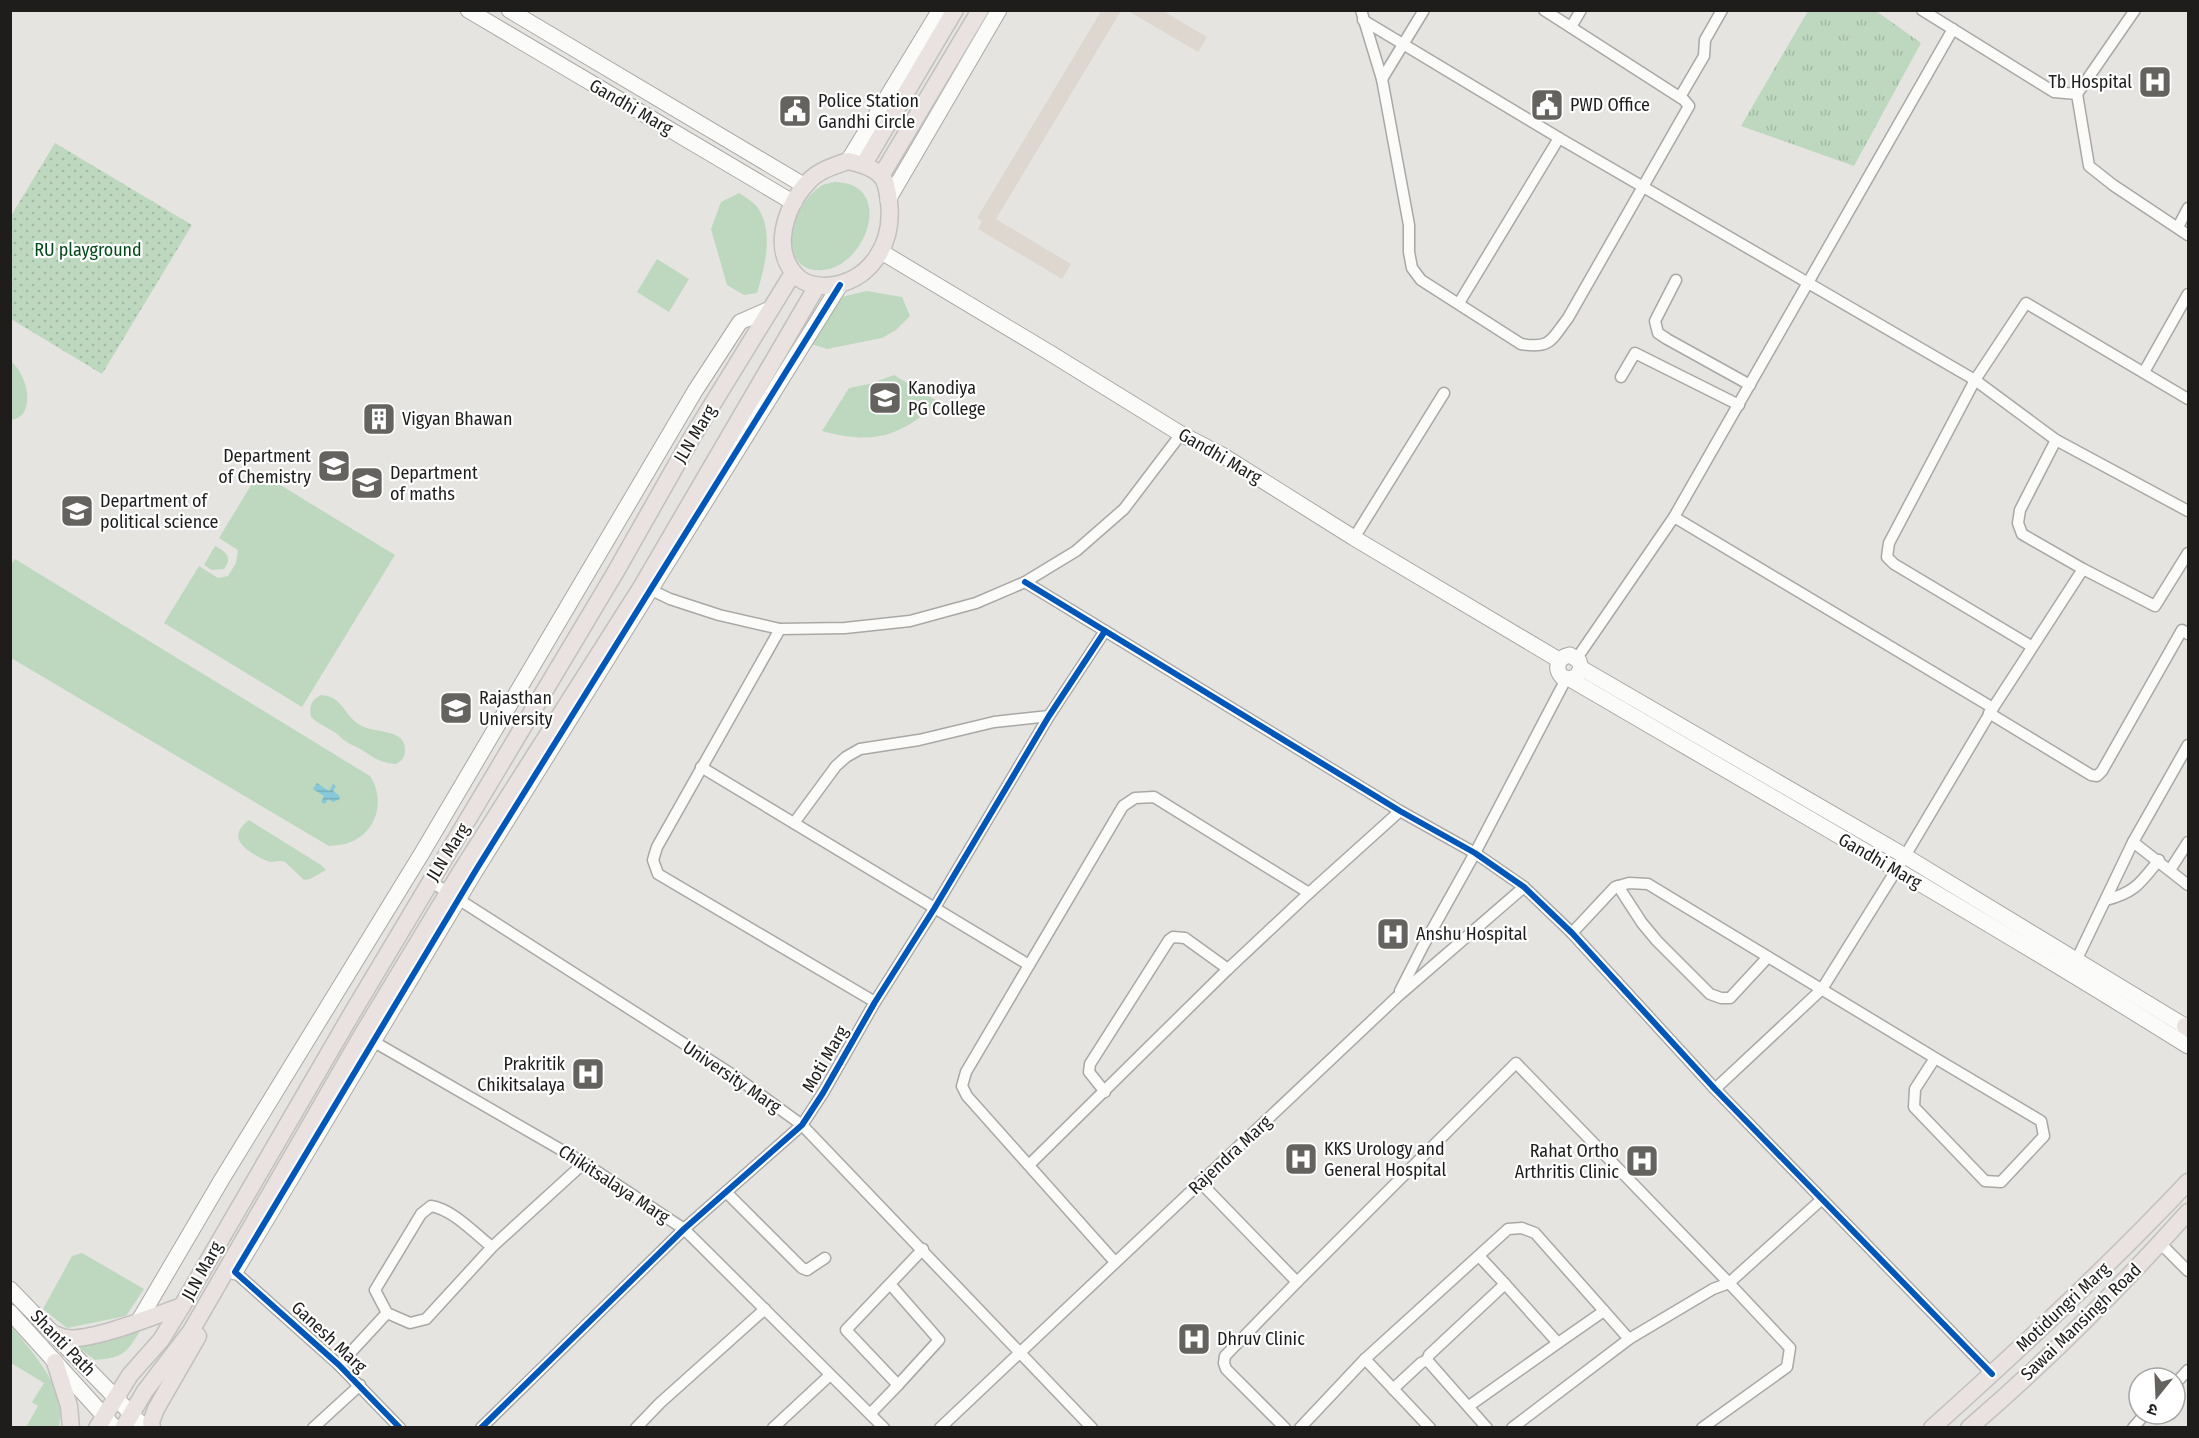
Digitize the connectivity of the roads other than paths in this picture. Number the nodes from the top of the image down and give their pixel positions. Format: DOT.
graph roads {
  1 [pos="468,10"];
  2 [pos="509,10"];
  3 [pos="940,10"];
  4 [pos="956,10"];
  5 [pos="980,10"];
  6 [pos="999,10"];
  7 [pos="1424,10"];
  8 [pos="1544,10"];
  9 [pos="1581,10"];
  10 [pos="1722,10"];
  11 [pos="1922,10"];
  12 [pos="2135,10"];
  13 [pos="1362,15"];
  14 [pos="1572,27"];
  15 [pos="1953,29"];
  16 [pos="1404,43"];
  17 [pos="1383,79"];
  18 [pos="2078,94"];
  19 [pos="1680,97"];
  20 [pos="1559,138"];
  21 [pos="856,163"];
  22 [pos="882,176"];
  23 [pos="805,186"];
  24 [pos="1643,187"];
  25 [pos="888,200"];
  26 [pos="794,203"];
  27 [pos="2188,208"];
  28 [pos="2178,227"];
  29 [pos="2188,234"];
  30 [pos="880,251"];
  31 [pos="794,273"];
  32 [pos="1676,280"];
  33 [pos="1809,282"];
  34 [pos="840,285"];
  35 [pos="817,286"];
  36 [pos="2188,294"];
  37 [pos="1459,303"];
  38 [pos="772,308"];
  39 [pos="2144,372"];
  40 [pos="1620,377"];
  41 [pos="1975,380"];
  42 [pos="1750,385"];
  43 [pos="1444,393"];
  44 [pos="2188,399"];
  45 [pos="1738,405"];
  46 [pos="1181,434"];
  47 [pos="2056,440"];
  48 [pos="2188,511"];
  49 [pos="1674,516"];
  50 [pos="1354,538"];
  51 [pos="2188,554"];
  52 [pos="2083,569"];
  53 [pos="1025,582"];
  54 [pos="646,588"];
  55 [pos="780,629"];
  56 [pos="1105,631"];
  57 [pos="2188,634"];
  58 [pos="2031,646"];
  59 [pos="1573,671"];
  60 [pos="1991,710"];
  61 [pos="1049,716"];
  62 [pos="2188,744"];
  63 [pos="701,767"];
  64 [pos="1400,811"];
  65 [pos="794,823"];
  66 [pos="2188,842"];
  67 [pos="2133,843"];
  68 [pos="1475,853"];
  69 [pos="1905,856"];
  70 [pos="2159,860"];
  71 [pos="1896,870"];
  72 [pos="2170,870"];
  73 [pos="430,881"];
  74 [pos="2188,885"];
  75 [pos="1618,886"];
  76 [pos="1524,887"];
  77 [pos="1309,893"];
  78 [pos="454,895"];
  79 [pos="2106,900"];
  80 [pos="934,909"];
  81 [pos="1572,933"];
  82 [pos="1768,957"];
  83 [pos="1029,965"];
  84 [pos="2073,966"];
  85 [pos="1228,969"];
  86 [pos="1822,989"];
  87 [pos="1397,997"];
  88 [pos="874,1002"];
  89 [pos="2187,1027"];
  90 [pos="368,1039"];
  91 [pos="2188,1046"];
  92 [pos="1935,1058"];
  93 [pos="1715,1089"];
  94 [pos="1105,1092"];
  95 [pos="802,1125"];
  96 [pos="584,1162"];
  97 [pos="1029,1165"];
  98 [pos="1200,1182"];
  99 [pos="2188,1182"];
  100 [pos="726,1191"];
  101 [pos="1821,1200"];
  102 [pos="2188,1212"];
  103 [pos="684,1228"];
  104 [pos="2160,1244"];
  105 [pos="492,1247"];
  106 [pos="923,1250"];
  107 [pos="1479,1256"];
  108 [pos="825,1258"];
  109 [pos="1115,1262"];
  110 [pos="233,1268"];
  111 [pos="2188,1271"];
  112 [pos="1297,1282"];
  113 [pos="1729,1283"];
  114 [pos="890,1284"];
  115 [pos="1504,1284"];
  116 [pos="10,1288"];
  117 [pos="182,1306"];
  118 [pos="765,1309"];
  119 [pos="1604,1311"];
  120 [pos="10,1312"];
  121 [pos="387,1313"];
  122 [pos="138,1322"];
  123 [pos="53,1334"];
  124 [pos="1629,1339"];
  125 [pos="1558,1343"];
  126 [pos="1020,1352"];
  127 [pos="1365,1359"];
  128 [pos="1427,1360"];
  129 [pos="55,1362"];
  130 [pos="339,1365"];
  131 [pos="1992,1374"];
  132 [pos="830,1375"];
  133 [pos="360,1385"];
  134 [pos="898,1385"];
  135 [pos="1393,1389"];
  136 [pos="116,1397"];
  137 [pos="1469,1406"];
  138 [pos="132,1413"];
  139 [pos="871,1413"];
  140 [pos="105,1424"];
  141 [pos="71,1428"];
  142 [pos="123,1428"];
  143 [pos="145,1428"];
  144 [pos="152,1428"];
  145 [pos="313,1428"];
  146 [pos="400,1428"];
  147 [pos="481,1428"];
  148 [pos="636,1428"];
  149 [pos="772,1428"];
  150 [pos="884,1428"];
  151 [pos="940,1428"];
  152 [pos="1092,1428"];
  153 [pos="1285,1428"];
  154 [pos="1300,1428"];
  155 [pos="1430,1428"];
  156 [pos="1487,1428"];
  157 [pos="1512,1428"];
  158 [pos="1702,1428"];
  159 [pos="1932,1428"];
  160 [pos="1969,1428"];
  1 -- 26 [label="main road, Gandhi Marg"];
  2 -- 23 [label="main road, Gandhi Marg"];
  3 -- 21 [label="main road"];
  4 -- 21 [label="main road"];
  5 -- 22 [label="main road"];
  6 -- 25 [label="main road"];
  7 -- 16 [label="street"];
  8 -- 14 [label="street"];
  9 -- 14 [label="street"];
  10 -- 19 [label="street"];
  11 -- 15 [label="street"];
  12 -- 18 [label="street"];
  13 -- 16 [label="street"];
  13 -- 17 [label="street"];
  14 -- 19 [label="street"];
  15 -- 18 [label="street"];
  15 -- 33 [label="street"];
  16 -- 17 [label="street"];
  16 -- 20 [label="street"];
  17 -- 37 [label="street"];
  18 -- 28 [label="street"];
  19 -- 24 [label="street"];
  20 -- 24 [label="street"];
  20 -- 37 [label="street"];
  21 -- 22 [label="main road"];
  21 -- 23 [label="main road"];
  22 -- 25 [label="main road"];
  23 -- 26 [label="main road"];
  24 -- 33 [label="street"];
  24 -- 37 [label="street"];
  25 -- 30 [label="main road"];
  26 -- 31 [label="main road"];
  27 -- 28 [label="street"];
  28 -- 29 [label="street"];
  30 -- 34 [label="main road"];
  30 -- 46 [label="main road, Gandhi Marg"];
  31 -- 35 [label="main road"];
  31 -- 38 [label="main road, JLN Marg"];
  32 -- 42 [label="street"];
  33 -- 41 [label="street"];
  33 -- 42 [label="street"];
  34 -- 35 [label="main road"];
  34 -- 54 [label="main road"];
  35 -- 54 [label="main road, JLN Marg"];
  36 -- 39 [label="street"];
  38 -- 73 [label="main road, JLN Marg"];
  38 -- 122 [label="main road"];
  39 -- 41 [label="street"];
  39 -- 44 [label="street"];
  40 -- 45 [label="street"];
  41 -- 47 [label="street"];
  41 -- 58 [label="street"];
  42 -- 45 [label="street"];
  43 -- 50 [label="street"];
  45 -- 49 [label="street"];
  46 -- 50 [label="main road, Gandhi Marg"];
  46 -- 53 [label="street"];
  47 -- 48 [label="street"];
  47 -- 52 [label="street"];
  49 -- 59 [label="street"];
  49 -- 60 [label="street"];
  50 -- 59 [label="main road, Gandhi Marg"];
  51 -- 52 [label="street"];
  52 -- 58 [label="street"];
  53 -- 55 [label="street"];
  53 -- 56 [label="street"];
  54 -- 55 [label="street"];
  54 -- 78 [label="main road, JLN Marg"];
  55 -- 63 [label="street"];
  56 -- 61 [label="street, Moti Marg"];
  56 -- 64 [label="street"];
  57 -- 60 [label="street"];
  58 -- 60 [label="street"];
  59 -- 68 [label="street"];
  59 -- 69 [label="main road"];
  59 -- 71 [label="main road, Gandhi Marg"];
  60 -- 69 [label="street"];
  61 -- 65 [label="street"];
  61 -- 80 [label="street, Moti Marg"];
  62 -- 67 [label="street"];
  63 -- 65 [label="street"];
  63 -- 88 [label="street"];
  64 -- 68 [label="street"];
  64 -- 77 [label="street"];
  65 -- 80 [label="street"];
  66 -- 72 [label="street"];
  67 -- 70 [label="street"];
  67 -- 79 [label="street"];
  68 -- 76 [label="street"];
  68 -- 87 [label="street"];
  69 -- 71 [label="street"];
  69 -- 84 [label="main road"];
  70 -- 72 [label="street"];
  70 -- 79 [label="street"];
  71 -- 84 [label="main road, Gandhi Marg"];
  71 -- 86 [label="street"];
  72 -- 74 [label="street"];
  73 -- 78 [label="street, University Marg"];
  73 -- 117 [label="main road, JLN Marg"];
  75 -- 81 [label="street"];
  75 -- 82 [label="street"];
  75 -- 82 [label="street"];
  76 -- 81 [label="street"];
  76 -- 87 [label="street, Rajendra Marg"];
  77 -- 83 [label="street"];
  77 -- 85 [label="street"];
  78 -- 90 [label="main road, JLN Marg"];
  78 -- 95 [label="street, University Marg"];
  79 -- 84 [label="street"];
  80 -- 83 [label="street"];
  80 -- 88 [label="street, Moti Marg"];
  81 -- 93 [label="street"];
  82 -- 86 [label="street"];
  83 -- 97 [label="street"];
  84 -- 89 [label="main road"];
  84 -- 91 [label="main road, Gandhi Marg"];
  85 -- 94 [label="street"];
  85 -- 94 [label="street"];
  86 -- 92 [label="street"];
  86 -- 93 [label="street"];
  87 -- 98 [label="street, Rajendra Marg"];
  88 -- 95 [label="street, Moti Marg"];
  90 -- 96 [label="street, Chikitsalaya Marg"];
  90 -- 110 [label="main road, JLN Marg"];
  92 -- 92 [label="street"];
  93 -- 101 [label="street"];
  94 -- 97 [label="street"];
  95 -- 100 [label="street, Moti Marg"];
  95 -- 106 [label="street, University Marg"];
  96 -- 103 [label="street, Chikitsalaya Marg"];
  96 -- 105 [label="street"];
  97 -- 109 [label="street"];
  98 -- 109 [label="street, Rajendra Marg"];
  98 -- 112 [label="street"];
  99 -- 131 [label="main road, Motidungri Marg"];
  100 -- 103 [label="street, Moti Marg"];
  100 -- 108 [label="street"];
  101 -- 113 [label="street"];
  101 -- 131 [label="street"];
  102 -- 104 [label="main road, Sawai Mansingh Road"];
  103 -- 118 [label="street, Chikitsalaya Marg"];
  103 -- 147 [label="street, Moti Marg"];
  104 -- 111 [label="street"];
  104 -- 160 [label="main road, Sawai Mansingh Road"];
  105 -- 121 [label="street"];
  105 -- 121 [label="street"];
  106 -- 114 [label="street"];
  106 -- 126 [label="street, University Marg"];
  107 -- 115 [label="street"];
  107 -- 119 [label="street"];
  107 -- 127 [label="street"];
  109 -- 126 [label="street, Rajendra Marg"];
  110 -- 130 [label="street, Ganesh Marg"];
  110 -- 138 [label="main road, JLN Marg"];
  110 -- 144 [label="main road"];
  112 -- 113 [label="street"];
  112 -- 153 [label="street"];
  113 -- 124 [label="street"];
  113 -- 158 [label="street"];
  114 -- 134 [label="street"];
  114 -- 134 [label="street"];
  115 -- 125 [label="street"];
  115 -- 128 [label="street"];
  116 -- 123 [label="main road, Shanti Path"];
  117 -- 122 [label="main road"];
  117 -- 136 [label="main road, JLN Marg"];
  118 -- 132 [label="street, Chikitsalaya Marg"];
  118 -- 148 [label="street"];
  119 -- 124 [label="street"];
  119 -- 125 [label="street"];
  120 -- 129 [label="main road"];
  121 -- 130 [label="street"];
  122 -- 123 [label="main road"];
  123 -- 136 [label="main road, Shanti Path"];
  124 -- 157 [label="street"];
  125 -- 137 [label="street"];
  126 -- 151 [label="street, Rajendra Marg"];
  126 -- 152 [label="street, University Marg"];
  127 -- 135 [label="street"];
  127 -- 154 [label="street"];
  128 -- 135 [label="street"];
  128 -- 137 [label="street"];
  129 -- 140 [label="main road"];
  129 -- 141 [label="main road"];
  130 -- 133 [label="street, Ganesh Marg"];
  131 -- 159 [label="main road, Motidungri Marg"];
  132 -- 139 [label="street, Chikitsalaya Marg"];
  132 -- 149 [label="street"];
  133 -- 145 [label="street"];
  133 -- 146 [label="street, Ganesh Marg"];
  134 -- 139 [label="street"];
  135 -- 155 [label="street"];
  136 -- 138 [label="main road, Shanti Path"];
  136 -- 140 [label="main road, JLN Marg"];
  137 -- 156 [label="street"];
  138 -- 142 [label="main road, JLN Marg"];
  138 -- 143 [label="main road, Shanti Path"];
  139 -- 150 [label="street, Chikitsalaya Marg"];
}
